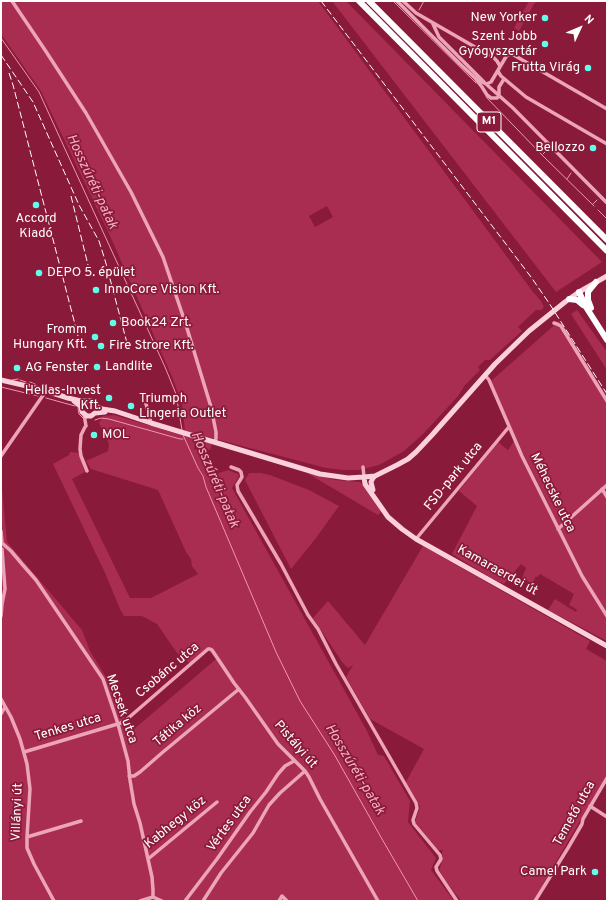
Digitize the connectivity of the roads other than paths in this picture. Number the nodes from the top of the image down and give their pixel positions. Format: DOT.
graph roads {
  1 [pos="12,1"];
  2 [pos="359,1"];
  3 [pos="369,1"];
  4 [pos="397,1"];
  5 [pos="403,1"];
  6 [pos="432,23"];
  7 [pos="504,59"];
  8 [pos="497,61"];
  9 [pos="500,66"];
  10 [pos="498,71"];
  11 [pos="475,78"];
  12 [pos="504,79"];
  13 [pos="509,83"];
  14 [pos="486,84"];
  15 [pos="500,84"];
  16 [pos="499,96"];
  17 [pos="607,109"];
  18 [pos="607,144"];
  19 [pos="607,203"];
  20 [pos="580,214"];
  21 [pos="607,235"];
  22 [pos="607,240"];
  23 [pos="607,251"];
  24 [pos="607,276"];
  25 [pos="596,282"];
  26 [pos="579,292"];
  27 [pos="567,300"];
  28 [pos="588,308"];
  29 [pos="554,323"];
  30 [pos="607,333"];
  31 [pos="607,340"];
  32 [pos="485,375"];
  33 [pos="1,380"];
  34 [pos="46,391"];
  35 [pos="68,398"];
  36 [pos="145,400"];
  37 [pos="86,401"];
  38 [pos="607,401"];
  39 [pos="81,407"];
  40 [pos="97,407"];
  41 [pos="118,413"];
  42 [pos="84,414"];
  43 [pos="93,415"];
  44 [pos="151,423"];
  45 [pos="85,427"];
  46 [pos="508,428"];
  47 [pos="215,442"];
  48 [pos="1,456"];
  49 [pos="231,467"];
  50 [pos="363,467"];
  51 [pos="87,472"];
  52 [pos="375,476"];
  53 [pos="364,477"];
  54 [pos="607,485"];
  55 [pos="602,489"];
  56 [pos="373,490"];
  57 [pos="607,497"];
  58 [pos="382,508"];
  59 [pos="558,529"];
  60 [pos="1,531"];
  61 [pos="416,539"];
  62 [pos="2,546"];
  63 [pos="1,616"];
  64 [pos="607,616"];
  65 [pos="607,646"];
  66 [pos="212,650"];
  67 [pos="239,689"];
  68 [pos="1,699"];
  69 [pos="5,707"];
  70 [pos="1,714"];
  71 [pos="118,724"];
  72 [pos="24,752"];
  73 [pos="294,761"];
  74 [pos="306,772"];
  75 [pos="130,776"];
  76 [pos="607,778"];
  77 [pos="217,802"];
  78 [pos="590,806"];
  79 [pos="607,817"];
  80 [pos="81,821"];
  81 [pos="27,837"];
  82 [pos="148,859"];
  83 [pos="152,897"];
  84 [pos="54,901"];
  85 [pos="140,901"];
  86 [pos="162,901"];
  87 [pos="185,901"];
  88 [pos="203,901"];
  89 [pos="279,901"];
  90 [pos="287,901"];
  91 [pos="378,901"];
  92 [pos="457,901"];
  93 [pos="535,901"];
  1 -- 47 [label="street"];
  2 -- 23 [label="highway, M1"];
  3 -- 20 [label="highway, M1"];
  4 -- 11 [label="street"];
  5 -- 6 [label="street"];
  6 -- 8 [label="street"];
  6 -- 14 [label="street"];
  7 -- 8 [label="street"];
  7 -- 9 [label="street"];
  7 -- 17 [label="street"];
  8 -- 9 [label="street"];
  9 -- 10 [label="street"];
  10 -- 12 [label="street"];
  10 -- 14 [label="street"];
  11 -- 14 [label="street"];
  11 -- 16 [label="street"];
  12 -- 13 [label="street"];
  12 -- 15 [label="street"];
  13 -- 15 [label="street"];
  13 -- 18 [label="street"];
  14 -- 16 [label="street"];
  15 -- 16 [label="street"];
  16 -- 19 [label="street"];
  20 -- 21 [label="highway"];
  20 -- 22 [label="highway, M1"];
  24 -- 25 [label="street"];
  25 -- 26 [label="street"];
  25 -- 28 [label="highway"];
  26 -- 27 [label="street"];
  26 -- 28 [label="highway"];
  27 -- 28 [label="highway"];
  27 -- 32 [label="street"];
  28 -- 30 [label="highway"];
  28 -- 31 [label="highway"];
  29 -- 38 [label="street"];
  32 -- 52 [label="street"];
  32 -- 59 [label="street, Méhecske utca"];
  33 -- 34 [label="street"];
  34 -- 35 [label="street"];
  34 -- 48 [label="street"];
  35 -- 37 [label="street"];
  35 -- 39 [label="street"];
  36 -- 44 [label="street"];
  37 -- 39 [label="street"];
  37 -- 40 [label="street"];
  39 -- 42 [label="street"];
  40 -- 41 [label="street"];
  40 -- 43 [label="street"];
  41 -- 43 [label="street"];
  41 -- 44 [label="street"];
  42 -- 43 [label="street"];
  42 -- 43 [label="street"];
  44 -- 47 [label="street"];
  45 -- 51 [label="street"];
  46 -- 61 [label="street, FSD-park utca"];
  47 -- 53 [label="street"];
  49 -- 92 [label="street"];
  50 -- 53 [label="street"];
  52 -- 53 [label="street"];
  52 -- 56 [label="street"];
  53 -- 56 [label="street, Kamaraerdei út"];
  53 -- 58 [label="street, Kamaraerdei út"];
  54 -- 55 [label="street"];
  55 -- 57 [label="street"];
  55 -- 59 [label="street"];
  56 -- 58 [label="street, Kamaraerdei út"];
  58 -- 61 [label="street, Kamaraerdei út"];
  59 -- 64 [label="street, Méhecske utca"];
  60 -- 62 [label="street"];
  61 -- 65 [label="street, Kamaraerdei út"];
  62 -- 63 [label="street"];
  62 -- 71 [label="street, Mecsek utca"];
  66 -- 67 [label="street, Pistályi út"];
  66 -- 71 [label="street, Csobánc utca"];
  67 -- 73 [label="street, Pistályi út"];
  67 -- 75 [label="street, Tátika köz"];
  68 -- 69 [label="street, Villányi út"];
  69 -- 70 [label="street"];
  69 -- 72 [label="street, Villányi út"];
  71 -- 72 [label="street, Tenkes utca"];
  71 -- 75 [label="street, Mecsek utca"];
  72 -- 81 [label="street, Villányi út"];
  73 -- 74 [label="street, Pistályi út"];
  73 -- 87 [label="street, Vértes utca"];
  74 -- 88 [label="street"];
  74 -- 91 [label="street, Pistályi út"];
  75 -- 82 [label="street, Mecsek utca"];
  76 -- 78 [label="street, Temető utca"];
  77 -- 82 [label="street, Kabhegy köz"];
  78 -- 79 [label="street"];
  78 -- 93 [label="street, Temető utca"];
  80 -- 81 [label="street"];
  81 -- 84 [label="street, Villányi út"];
  82 -- 83 [label="street, Mecsek utca"];
  83 -- 85 [label="street"];
  83 -- 86 [label="street"];
  89 -- 90 [label="street"];
}
